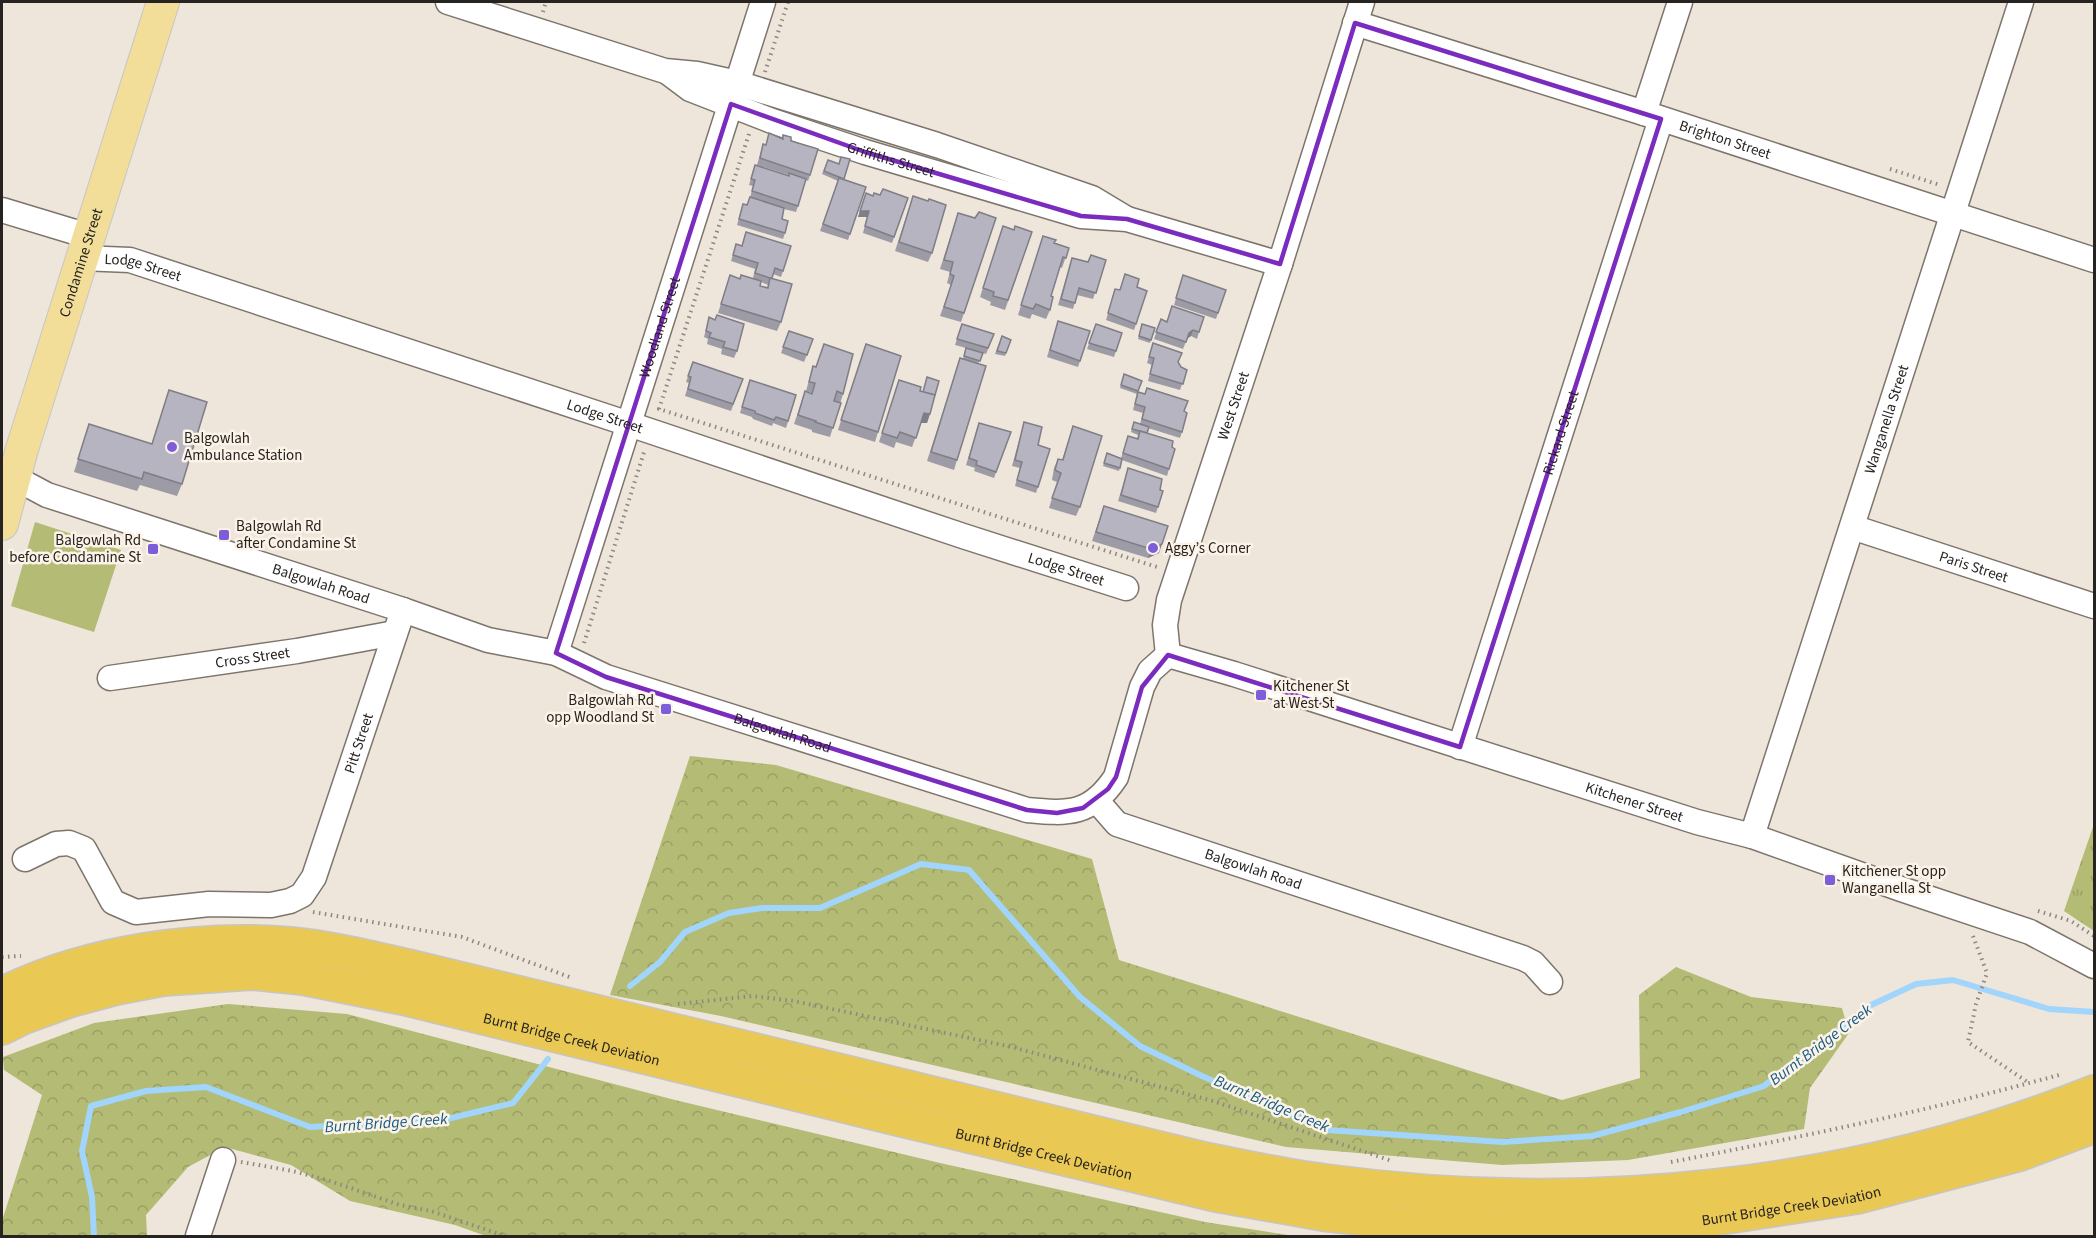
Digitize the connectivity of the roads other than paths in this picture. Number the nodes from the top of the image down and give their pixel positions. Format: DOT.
graph roads {
  1 [pos="163,2"];
  2 [pos="448,2"];
  3 [pos="763,2"];
  4 [pos="1680,2"];
  5 [pos="2021,2"];
  6 [pos="1359,7"];
  7 [pos="745,97"];
  8 [pos="1653,116"];
  9 [pos="2,210"];
  10 [pos="1954,213"];
  11 [pos="84,247"];
  12 [pos="2094,260"];
  13 [pos="1280,264"];
  14 [pos="629,424"];
  15 [pos="8,474"];
  16 [pos="2,524"];
  17 [pos="1852,527"];
  18 [pos="1126,588"];
  19 [pos="2094,606"];
  20 [pos="399,621"];
  21 [pos="556,653"];
  22 [pos="1168,655"];
  23 [pos="110,678"];
  24 [pos="1460,747"];
  25 [pos="1097,801"];
  26 [pos="1752,836"];
  27 [pos="25,859"];
  28 [pos="2094,966"];
  29 [pos="2,968"];
  30 [pos="61,970"];
  31 [pos="1550,982"];
  32 [pos="2,994"];
  33 [pos="2,1028"];
  34 [pos="2094,1092"];
  35 [pos="2094,1126"];
  36 [pos="223,1160"];
  37 [pos="198,1236"];
  1 -- 11 [label="main road, Condamine Street"];
  2 -- 7 [label="street, Griffiths Street"];
  3 -- 7 [label="street, Woodland Street"];
  4 -- 8 [label="street, Rickard Street"];
  5 -- 10 [label="street, Wanganella Street"];
  6 -- 8 [label="street, Brighton Street"];
  6 -- 13 [label="street, West Street"];
  7 -- 13 [label="street, Griffiths Street"];
  7 -- 14 [label="street, Woodland Street"];
  8 -- 10 [label="street, Brighton Street"];
  8 -- 24 [label="street, Rickard Street"];
  9 -- 11 [label="street, Lodge Street"];
  10 -- 12 [label="street, Brighton Street"];
  10 -- 17 [label="street, Wanganella Street"];
  11 -- 14 [label="street, Lodge Street"];
  11 -- 15 [label="main road, Condamine Street"];
  13 -- 22 [label="street, West Street"];
  14 -- 18 [label="street, Lodge Street"];
  14 -- 21 [label="street, Woodland Street"];
  15 -- 16 [label="main road, Condamine Street"];
  15 -- 20 [label="street, Balgowlah Road"];
  17 -- 19 [label="street, Paris Street"];
  17 -- 26 [label="street, Wanganella Street"];
  20 -- 21 [label="street, Balgowlah Road"];
  20 -- 23 [label="street, Cross Street"];
  20 -- 27 [label="street, Pitt Street"];
  21 -- 25 [label="street, Balgowlah Road"];
  22 -- 24 [label="street, Kitchener Street"];
  22 -- 25 [label="street"];
  24 -- 26 [label="street, Kitchener Street"];
  25 -- 31 [label="street, Balgowlah Road"];
  26 -- 28 [label="street, Kitchener Street"];
  29 -- 30 [label="highway"];
  30 -- 32 [label="highway, Burnt Bridge Creek Deviation"];
  30 -- 34 [label="highway, Burnt Bridge Creek Deviation"];
  33 -- 35 [label="highway, Burnt Bridge Creek Deviation"];
  36 -- 37 [label="street"];
}
